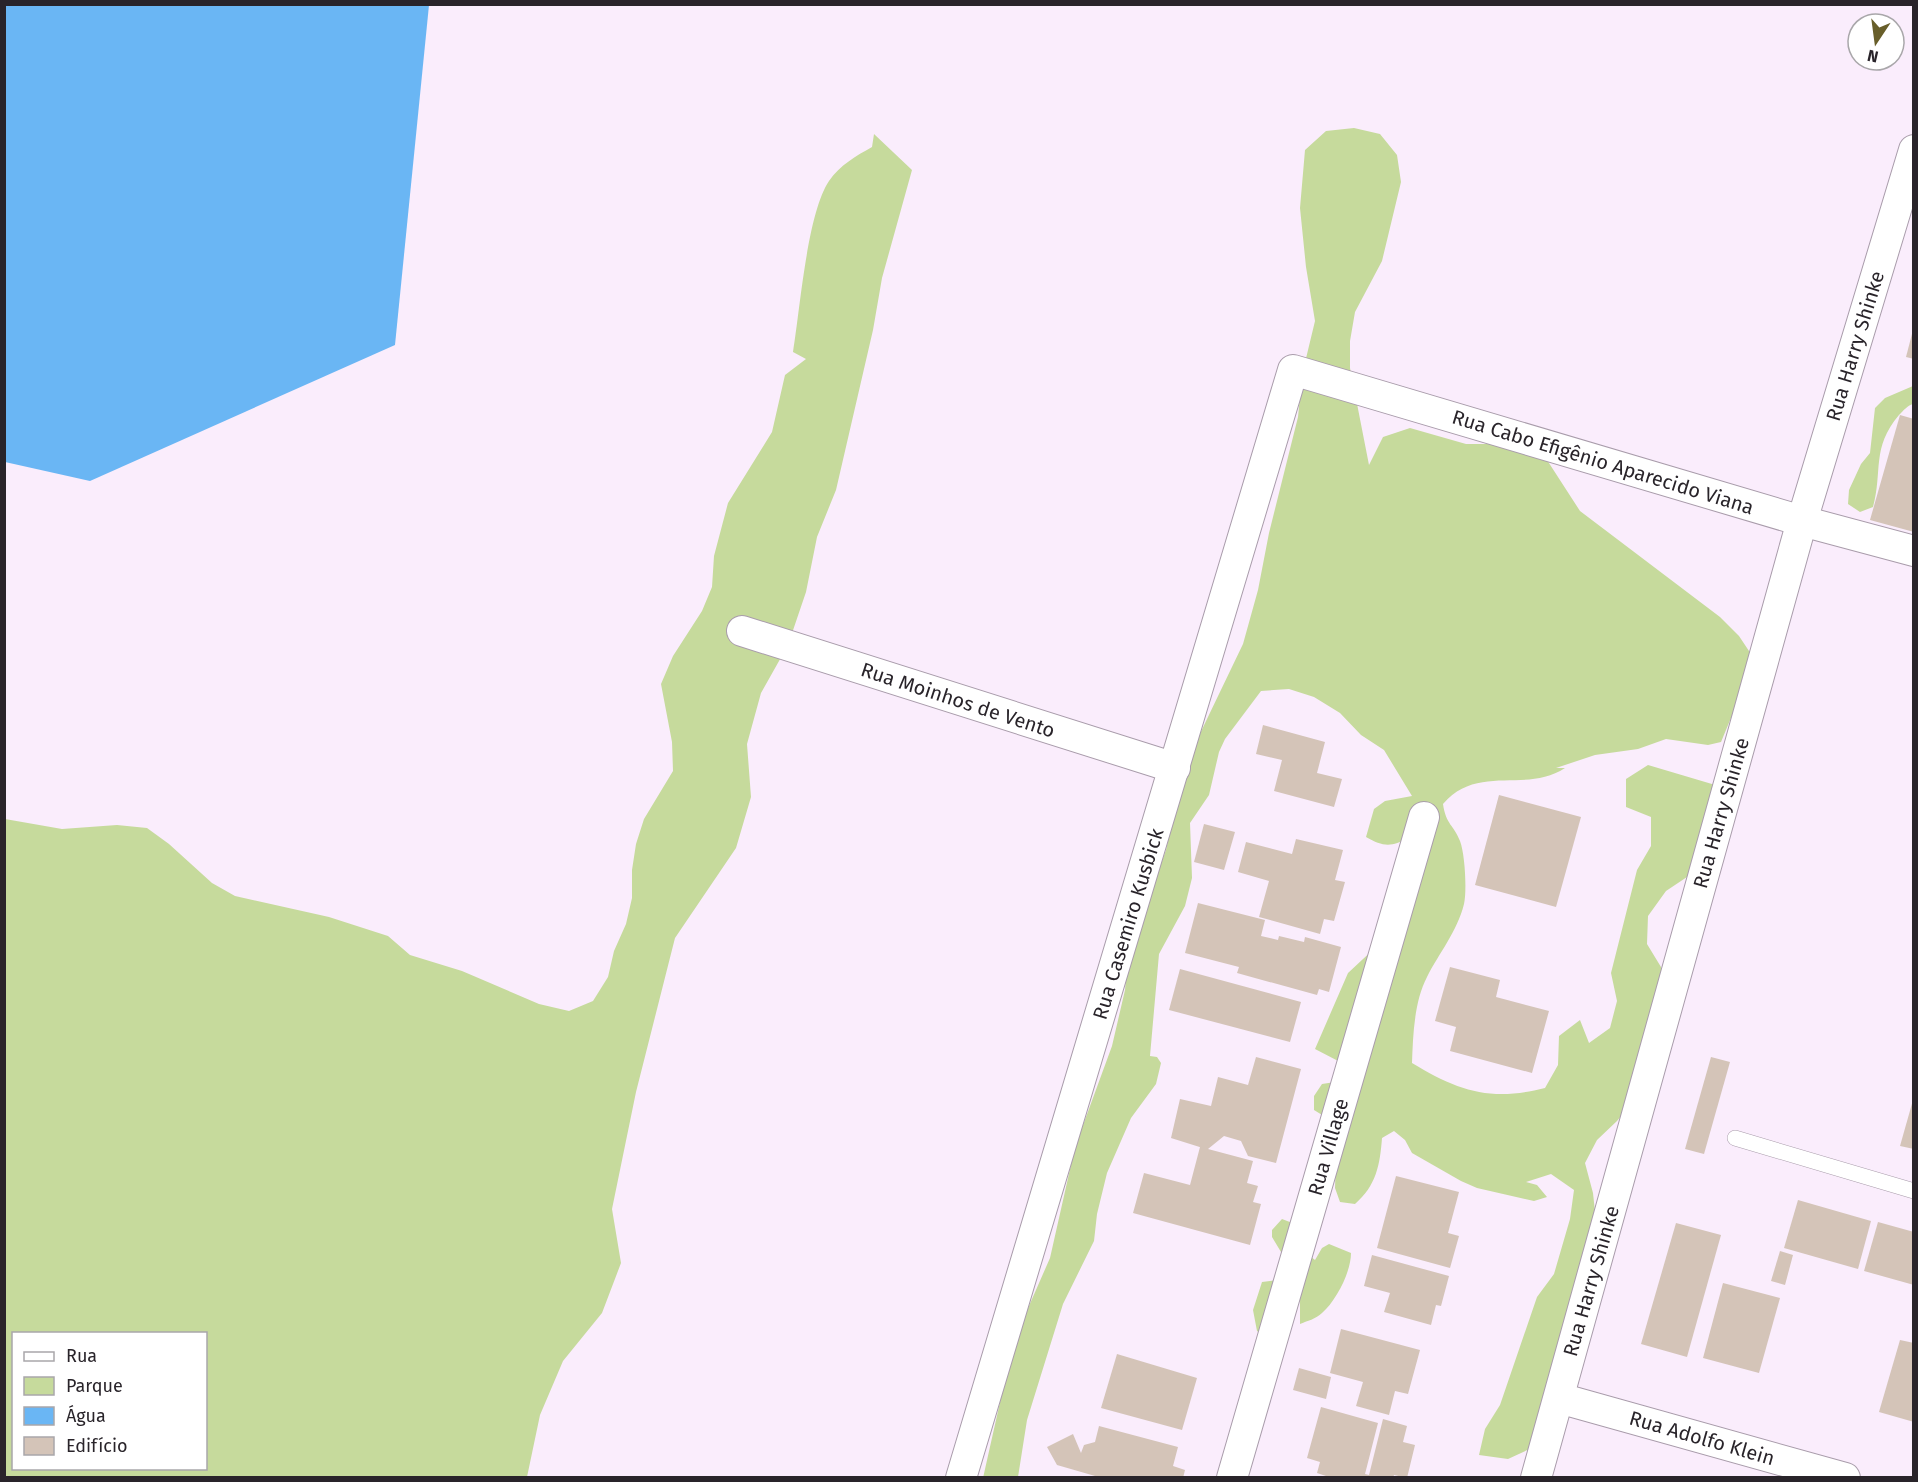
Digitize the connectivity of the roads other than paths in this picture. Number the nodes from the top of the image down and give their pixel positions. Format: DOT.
graph roads {
  1 [pos="1914,150"];
  2 [pos="1293,369"];
  3 [pos="1802,521"];
  4 [pos="1914,551"];
  5 [pos="742,632"];
  6 [pos="1174,768"];
  7 [pos="1424,818"];
  8 [pos="1735,1138"];
  9 [pos="1914,1191"];
  10 [pos="1559,1398"];
  11 [pos="961,1478"];
  12 [pos="1232,1478"];
  13 [pos="1536,1478"];
  14 [pos="1845,1478"];
  1 -- 3 [label="street, Rua Harry Shinke"];
  2 -- 3 [label="street, Rua Cabo Efigênio Aparecido Viana"];
  2 -- 6 [label="street, Rua Casemiro Kusbick"];
  3 -- 4 [label="street, Rua Cabo Efigênio Aparecido Viana"];
  3 -- 10 [label="street, Rua Harry Shinke"];
  5 -- 6 [label="street, Rua Moinhos de Vento"];
  6 -- 11 [label="street, Rua Casemiro Kusbick"];
  7 -- 12 [label="street, Rua Village"];
  8 -- 9 [label="lane"];
  10 -- 13 [label="street, Rua Harry Shinke"];
  10 -- 14 [label="street, Rua Adolfo Klein"];
}
